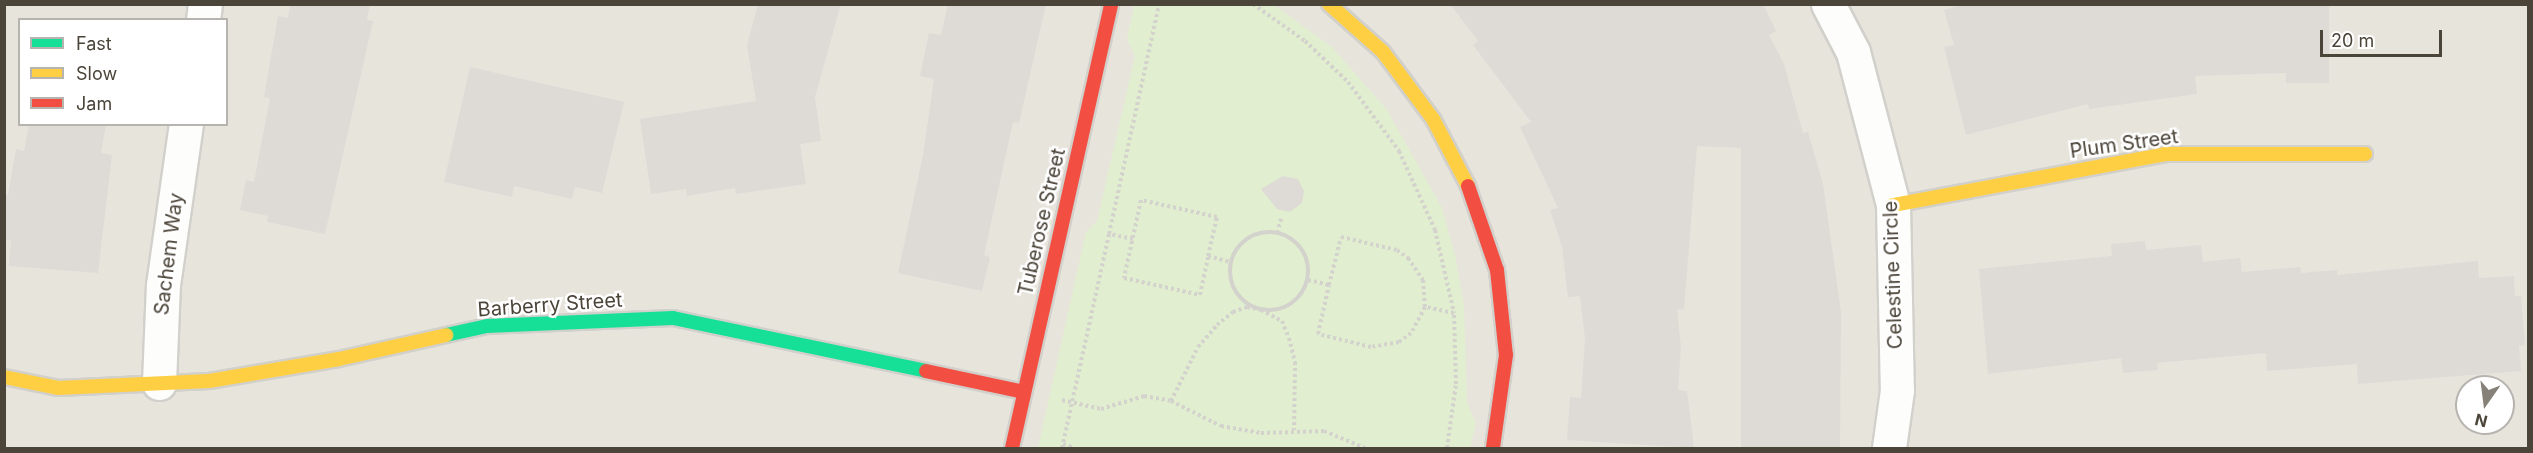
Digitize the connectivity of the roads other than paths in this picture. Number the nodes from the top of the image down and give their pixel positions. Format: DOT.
graph roads {
  1 [pos="1111,4"];
  2 [pos="1329,4"];
  3 [pos="1828,4"];
  4 [pos="186,126"];
  5 [pos="2365,154"];
  6 [pos="1893,205"];
  7 [pos="4,377"];
  8 [pos="159,383"];
  9 [pos="1024,392"];
  10 [pos="1012,448"];
  11 [pos="1493,448"];
  12 [pos="1889,448"];
  1 -- 9 [label="street, Tuberose Street"];
  2 -- 11 [label="street"];
  3 -- 6 [label="street, Celestine Circle"];
  4 -- 8 [label="street, Sachem Way"];
  5 -- 6 [label="street, Plum Street"];
  6 -- 12 [label="street, Celestine Circle"];
  7 -- 8 [label="street, Barberry Street"];
  8 -- 9 [label="street, Barberry Street"];
  9 -- 10 [label="street, Tuberose Street"];
}
